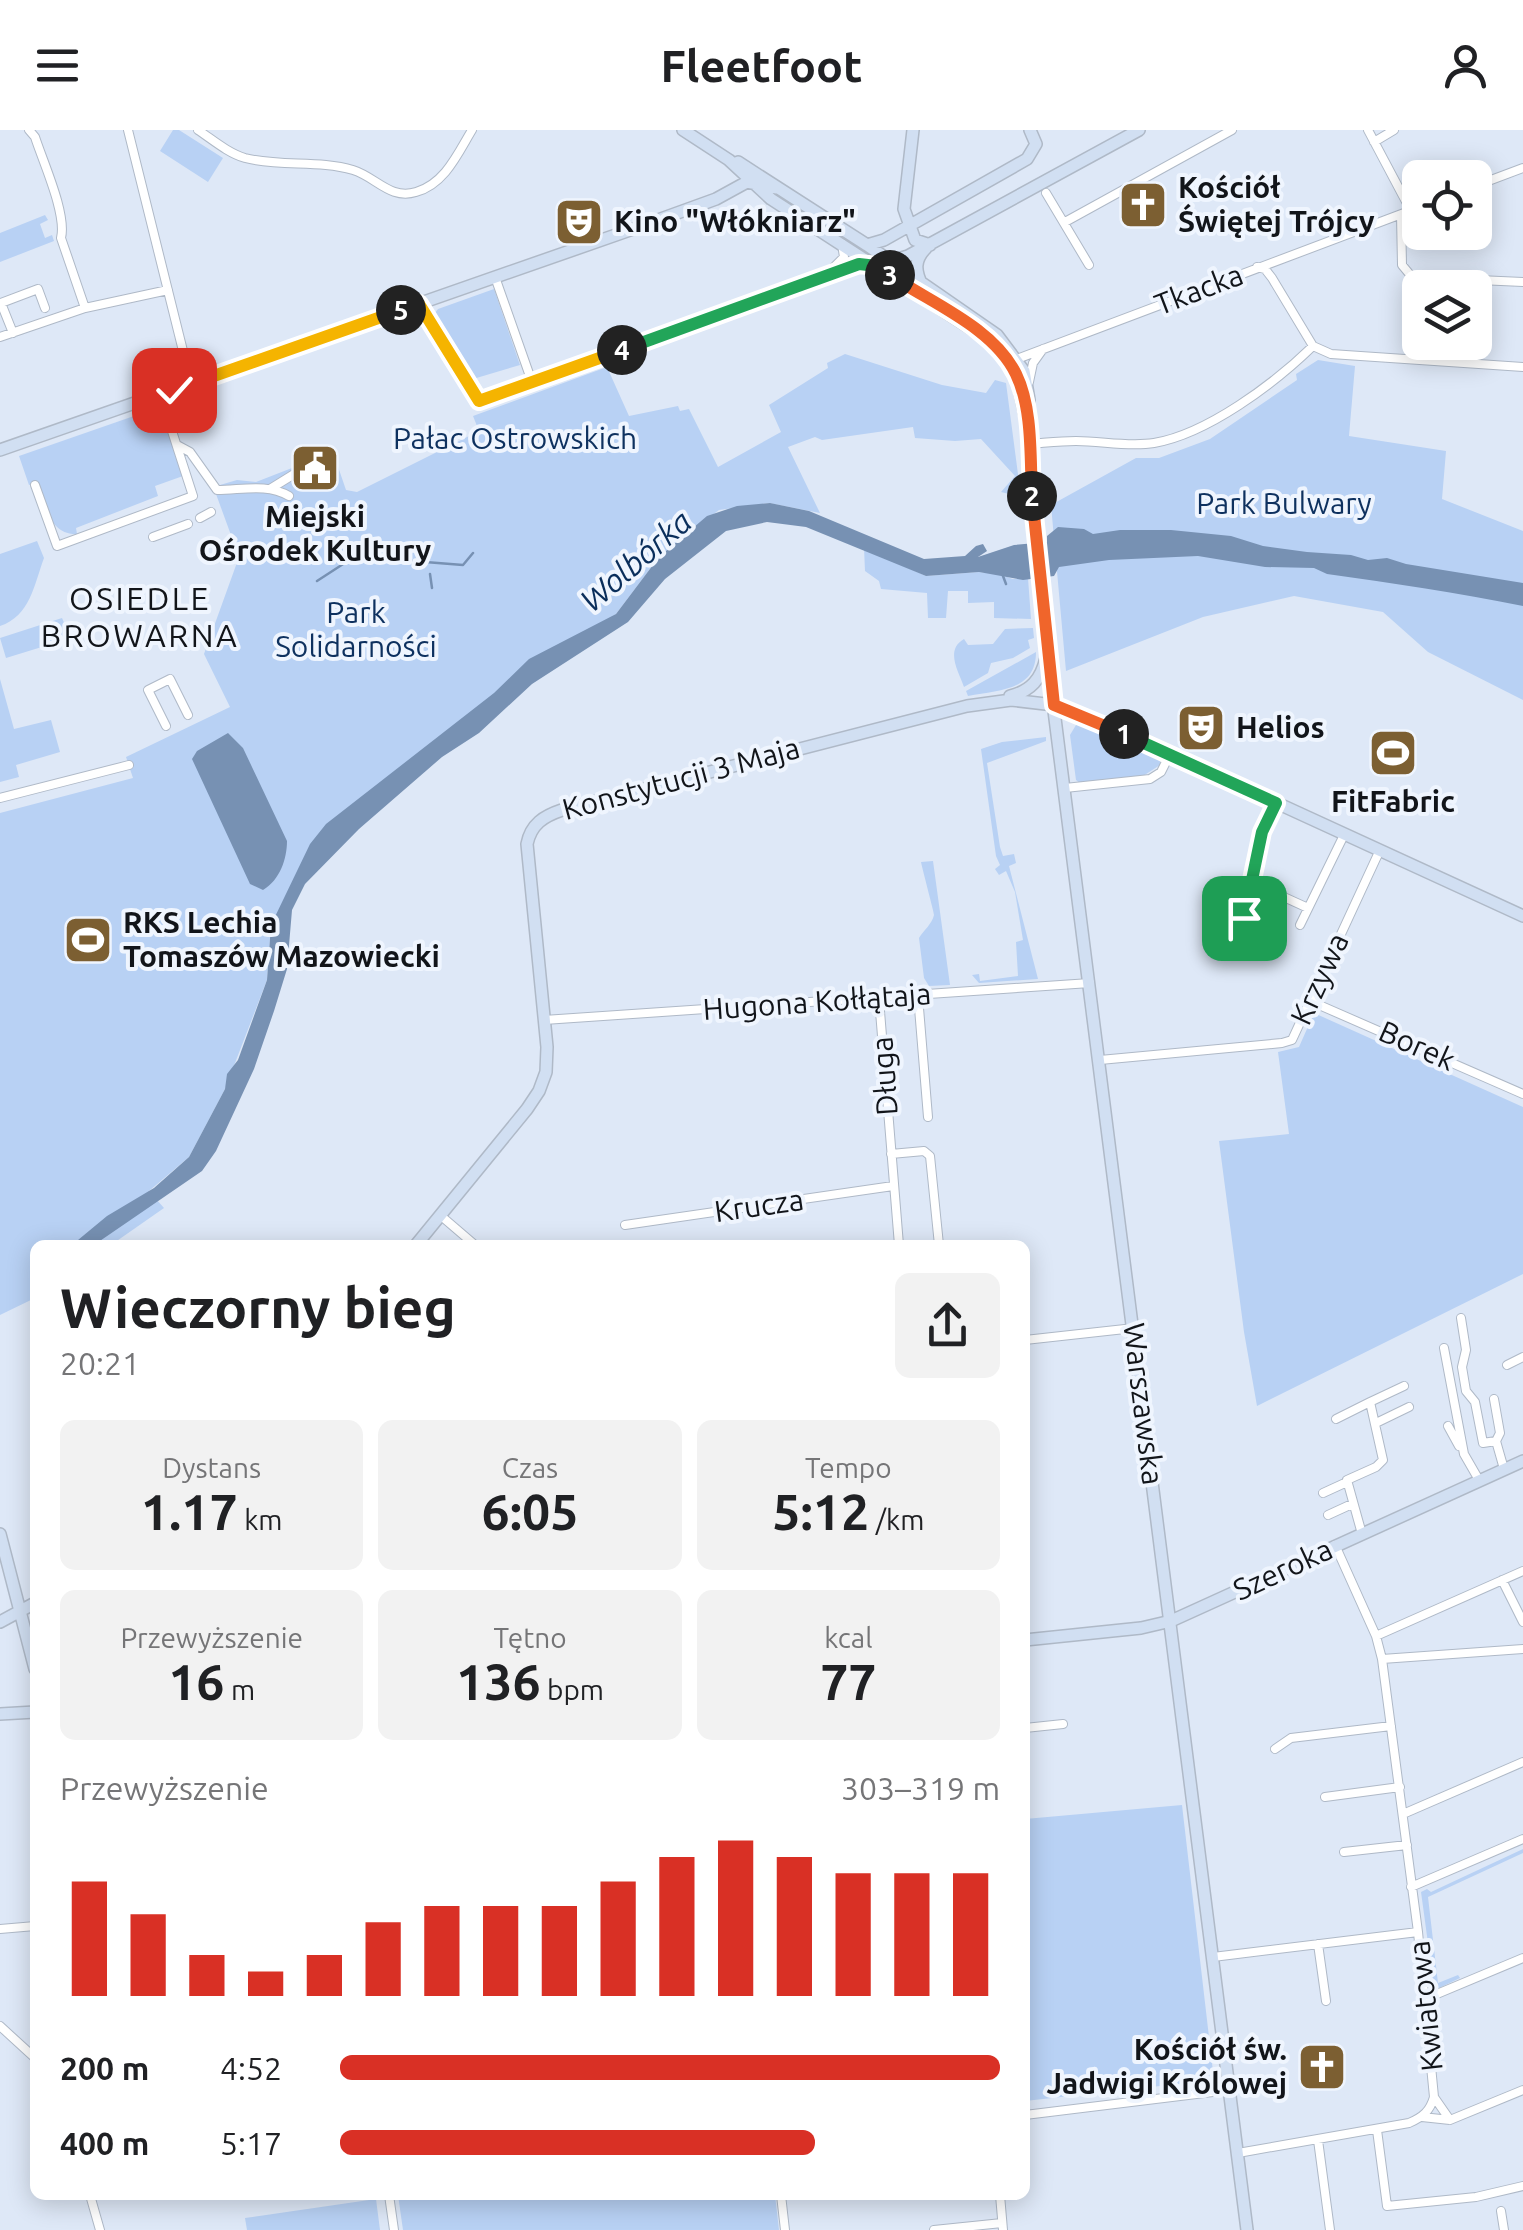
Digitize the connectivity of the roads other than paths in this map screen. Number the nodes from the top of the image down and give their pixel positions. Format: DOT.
graph roads {
  1 [pos="29,130"];
  2 [pos="128,130"];
  3 [pos="198,130"];
  4 [pos="472,130"];
  5 [pos="683,130"];
  6 [pos="913,130"];
  7 [pos="1030,130"];
  8 [pos="1139,130"];
  9 [pos="1232,130"];
  10 [pos="1368,130"];
  11 [pos="1394,130"];
  12 [pos="1374,142"];
  13 [pos="729,160"];
  14 [pos="1523,168"];
  15 [pos="1492,180"];
  16 [pos="751,182"];
  17 [pos="1402,187"];
  18 [pos="1046,193"];
  19 [pos="774,194"];
  20 [pos="718,198"];
  21 [pos="1400,215"];
  22 [pos="1065,222"];
  23 [pos="906,227"];
  24 [pos="841,243"];
  25 [pos="930,245"];
  26 [pos="861,248"];
  27 [pos="891,263"];
  28 [pos="1088,265"];
  29 [pos="877,266"];
  30 [pos="1257,268"];
  31 [pos="825,276"];
  32 [pos="495,277"];
  33 [pos="1523,282"];
  34 [pos="902,283"];
  35 [pos="922,284"];
  36 [pos="168,290"];
  37 [pos="419,304"];
  38 [pos="46,308"];
  39 [pos="85,308"];
  40 [pos="13,333"];
  41 [pos="0,337"];
  42 [pos="1313,346"];
  43 [pos="1044,348"];
  44 [pos="1017,359"];
  45 [pos="1523,367"];
  46 [pos="532,382"];
  47 [pos="191,383"];
  48 [pos="1028,386"];
  49 [pos="160,394"];
  50 [pos="1028,429"];
  51 [pos="177,444"];
  52 [pos="1029,444"];
  53 [pos="0,450"];
  54 [pos="299,471"];
  55 [pos="35,486"];
  56 [pos="270,489"];
  57 [pos="289,496"];
  58 [pos="212,512"];
  59 [pos="200,518"];
  60 [pos="188,524"];
  61 [pos="153,537"];
  62 [pos="1047,649"];
  63 [pos="992,701"];
  64 [pos="1054,705"];
  65 [pos="188,715"];
  66 [pos="166,726"];
  67 [pos="1170,754"];
  68 [pos="129,765"];
  69 [pos="1066,788"];
  70 [pos="0,798"];
  71 [pos="1276,803"];
  72 [pos="1344,835"];
  73 [pos="1380,852"];
  74 [pos="1251,882"];
  75 [pos="1308,908"];
  76 [pos="1523,916"];
  77 [pos="1244,918"];
  78 [pos="1300,925"];
  79 [pos="1090,983"];
  80 [pos="918,996"];
  81 [pos="878,999"];
  82 [pos="1310,1001"];
  83 [pos="544,1020"];
  84 [pos="1100,1060"];
  85 [pos="1523,1094"];
  86 [pos="928,1117"];
  87 [pos="890,1154"];
  88 [pos="893,1186"];
  89 [pos="440,1215"];
  90 [pos="625,1226"];
  91 [pos="420,1240"];
  92 [pos="470,1240"];
  93 [pos="898,1240"];
  94 [pos="938,1240"];
  95 [pos="1461,1318"];
  96 [pos="1134,1328"];
  97 [pos="1030,1339"];
  98 [pos="1444,1348"];
  99 [pos="1523,1357"];
  100 [pos="1506,1365"];
  101 [pos="1404,1386"];
  102 [pos="1494,1399"];
  103 [pos="1370,1402"];
  104 [pos="1408,1407"];
  105 [pos="1336,1419"];
  106 [pos="1376,1422"];
  107 [pos="1448,1426"];
  108 [pos="1496,1441"];
  109 [pos="1464,1454"];
  110 [pos="1523,1461"];
  111 [pos="1504,1470"];
  112 [pos="1480,1480"];
  113 [pos="1348,1482"];
  114 [pos="1323,1493"];
  115 [pos="1352,1504"];
  116 [pos="1328,1514"];
  117 [pos="0,1534"];
  118 [pos="1362,1534"];
  119 [pos="1335,1545"];
  120 [pos="1523,1570"];
  121 [pos="1502,1580"];
  122 [pos="1166,1586"];
  123 [pos="30,1605"];
  124 [pos="1204,1606"];
  125 [pos="20,1610"];
  126 [pos="1171,1621"];
  127 [pos="0,1622"];
  128 [pos="1523,1622"];
  129 [pos="1376,1636"];
  130 [pos="1030,1639"];
  131 [pos="30,1649"];
  132 [pos="1523,1649"];
  133 [pos="1382,1659"];
  134 [pos="30,1712"];
  135 [pos="0,1714"];
  136 [pos="1063,1724"];
  137 [pos="1391,1726"];
  138 [pos="1030,1727"];
  139 [pos="1275,1749"];
  140 [pos="1523,1762"];
  141 [pos="1400,1787"];
  142 [pos="1325,1797"];
  143 [pos="1403,1814"];
  144 [pos="1523,1840"];
  145 [pos="1407,1845"];
  146 [pos="1344,1852"];
  147 [pos="1411,1887"];
  148 [pos="30,1927"];
  149 [pos="0,1930"];
  150 [pos="1418,1932"];
  151 [pos="1318,1944"];
  152 [pos="1213,1957"];
  153 [pos="1523,1958"];
  154 [pos="1425,1999"];
  155 [pos="1326,2001"];
  156 [pos="0,2026"];
  157 [pos="30,2053"];
  158 [pos="1229,2090"];
  159 [pos="1523,2090"];
  160 [pos="1434,2097"];
  161 [pos="1030,2114"];
  162 [pos="1422,2118"];
  163 [pos="1450,2120"];
  164 [pos="1377,2130"];
  165 [pos="1318,2140"];
  166 [pos="1238,2152"];
  167 [pos="1523,2186"];
  168 [pos="91,2200"];
  169 [pos="390,2200"];
  170 [pos="782,2200"];
  171 [pos="1000,2200"];
  172 [pos="1501,2211"];
  173 [pos="1003,2226"];
  174 [pos="100,2230"];
  175 [pos="394,2230"];
  176 [pos="786,2230"];
  177 [pos="934,2230"];
  178 [pos="1247,2230"];
  179 [pos="1330,2230"];
  180 [pos="1504,2230"];
  1 -- 39 [label="street"];
  2 -- 36 [label="street"];
  3 -- 4 [label="street"];
  5 -- 13 [label="street"];
  6 -- 23 [label="street"];
  7 -- 23 [label="street"];
  8 -- 25 [label="street"];
  9 -- 22 [label="street"];
  10 -- 12 [label="street"];
  11 -- 12 [label="street"];
  12 -- 17 [label="street"];
  13 -- 16 [label="street"];
  13 -- 19 [label="street"];
  13 -- 20 [label="street"];
  14 -- 15 [label="street"];
  16 -- 19 [label="street"];
  16 -- 20 [label="street"];
  18 -- 22 [label="street"];
  19 -- 20 [label="street"];
  19 -- 24 [label="street"];
  19 -- 26 [label="street"];
  20 -- 32 [label="street"];
  21 -- 30 [label="street, Tkacka"];
  21 -- 33 [label="street"];
  22 -- 28 [label="street"];
  23 -- 25 [label="street"];
  23 -- 26 [label="street"];
  23 -- 27 [label="street"];
  24 -- 26 [label="street"];
  24 -- 31 [label="street"];
  25 -- 27 [label="street"];
  25 -- 35 [label="street"];
  26 -- 27 [label="street"];
  26 -- 29 [label="street"];
  27 -- 34 [label="street"];
  27 -- 35 [label="street"];
  29 -- 31 [label="street"];
  29 -- 34 [label="street"];
  30 -- 42 [label="street"];
  30 -- 43 [label="street, Tkacka"];
  31 -- 46 [label="street"];
  32 -- 37 [label="street"];
  32 -- 46 [label="street"];
  34 -- 50 [label="street"];
  35 -- 44 [label="street"];
  36 -- 39 [label="street"];
  36 -- 47 [label="street"];
  37 -- 46 [label="street"];
  37 -- 47 [label="street"];
  38 -- 40 [label="street"];
  39 -- 40 [label="street"];
  40 -- 41 [label="street"];
  42 -- 45 [label="street"];
  42 -- 52 [label="street"];
  43 -- 44 [label="street, Tkacka"];
  43 -- 48 [label="street"];
  44 -- 48 [label="street"];
  47 -- 49 [label="street"];
  48 -- 50 [label="street"];
  49 -- 51 [label="street"];
  49 -- 53 [label="street"];
  50 -- 52 [label="street, Warszawska"];
  51 -- 55 [label="street"];
  51 -- 56 [label="street"];
  52 -- 62 [label="street, Warszawska"];
  54 -- 56 [label="street"];
  56 -- 57 [label="street"];
  58 -- 59 [label="street"];
  60 -- 61 [label="street"];
  62 -- 63 [label="street"];
  62 -- 64 [label="street, Warszawska"];
  63 -- 64 [label="street, Konstytucji 3 Maja"];
  63 -- 83 [label="street, Konstytucji 3 Maja"];
  64 -- 67 [label="street, Konstytucji 3 Maja"];
  64 -- 69 [label="street, Warszawska"];
  65 -- 66 [label="street"];
  67 -- 69 [label="street"];
  67 -- 71 [label="street, Konstytucji 3 Maja"];
  68 -- 70 [label="street"];
  69 -- 79 [label="street, Warszawska"];
  71 -- 72 [label="street, Konstytucji 3 Maja"];
  71 -- 74 [label="street"];
  72 -- 73 [label="street, Konstytucji 3 Maja"];
  72 -- 75 [label="street"];
  73 -- 76 [label="street, Konstytucji 3 Maja"];
  73 -- 82 [label="street, Krzywa"];
  74 -- 75 [label="street"];
  74 -- 77 [label="street"];
  75 -- 78 [label="street"];
  79 -- 80 [label="street, Hugona Kołłątaja"];
  79 -- 84 [label="street, Warszawska"];
  80 -- 81 [label="street, Hugona Kołłątaja"];
  80 -- 86 [label="street, Długa"];
  81 -- 83 [label="street, Hugona Kołłątaja"];
  81 -- 87 [label="street, Długa"];
  82 -- 84 [label="street, Krzywa"];
  82 -- 85 [label="street, Borek"];
  83 -- 89 [label="street, Konstytucji 3 Maja"];
  84 -- 96 [label="street, Warszawska"];
  87 -- 88 [label="street, Długa"];
  87 -- 94 [label="street, Długa"];
  88 -- 90 [label="street, Krucza"];
  88 -- 93 [label="street, Długa"];
  89 -- 91 [label="street, Konstytucji 3 Maja"];
  89 -- 92 [label="street"];
  95 -- 108 [label="street"];
  96 -- 97 [label="street"];
  96 -- 122 [label="street, Warszawska"];
  98 -- 109 [label="street"];
  99 -- 100 [label="street"];
  101 -- 103 [label="street"];
  102 -- 108 [label="street"];
  103 -- 105 [label="street"];
  103 -- 106 [label="street, Szeroka"];
  104 -- 106 [label="street"];
  106 -- 113 [label="street, Szeroka"];
  107 -- 109 [label="street"];
  108 -- 111 [label="street"];
  109 -- 112 [label="street"];
  110 -- 111 [label="street, Szeroka"];
  111 -- 112 [label="street, Szeroka"];
  112 -- 118 [label="street, Szeroka"];
  113 -- 114 [label="street, Szeroka"];
  113 -- 115 [label="street, Szeroka"];
  115 -- 116 [label="street, Szeroka"];
  115 -- 118 [label="street, Szeroka"];
  117 -- 125 [label="street"];
  118 -- 119 [label="street, Szeroka"];
  119 -- 124 [label="street, Szeroka"];
  119 -- 129 [label="street, Kwiatowa"];
  120 -- 121 [label="street"];
  121 -- 128 [label="street"];
  121 -- 129 [label="street"];
  122 -- 124 [label="street, Szeroka"];
  122 -- 126 [label="street, Warszawska"];
  123 -- 125 [label="street"];
  124 -- 126 [label="street, Szeroka"];
  125 -- 127 [label="street"];
  125 -- 131 [label="street"];
  126 -- 130 [label="street, Szeroka"];
  126 -- 152 [label="street, Warszawska"];
  129 -- 133 [label="street, Kwiatowa"];
  132 -- 133 [label="street"];
  133 -- 137 [label="street, Kwiatowa"];
  134 -- 135 [label="street"];
  136 -- 138 [label="street"];
  137 -- 139 [label="street"];
  137 -- 141 [label="street, Kwiatowa"];
  140 -- 143 [label="street"];
  141 -- 142 [label="street"];
  141 -- 143 [label="street, Kwiatowa"];
  143 -- 145 [label="street, Kwiatowa"];
  144 -- 147 [label="street"];
  145 -- 146 [label="street"];
  145 -- 147 [label="street, Kwiatowa"];
  147 -- 150 [label="street, Kwiatowa"];
  148 -- 149 [label="street"];
  150 -- 151 [label="street"];
  150 -- 154 [label="street, Kwiatowa"];
  151 -- 152 [label="street"];
  151 -- 155 [label="street"];
  152 -- 158 [label="street, Warszawska"];
  153 -- 154 [label="street"];
  154 -- 160 [label="street, Kwiatowa"];
  156 -- 157 [label="street"];
  158 -- 161 [label="street"];
  158 -- 166 [label="street, Warszawska"];
  159 -- 163 [label="street"];
  160 -- 162 [label="street, Kwiatowa"];
  160 -- 163 [label="street"];
  162 -- 163 [label="street"];
  162 -- 164 [label="street, Kwiatowa"];
  164 -- 165 [label="street, Kwiatowa"];
  164 -- 167 [label="street"];
  165 -- 166 [label="street, Kwiatowa"];
  165 -- 179 [label="street"];
  166 -- 178 [label="street, Warszawska"];
  168 -- 174 [label="street"];
  169 -- 175 [label="street"];
  170 -- 176 [label="street"];
  171 -- 173 [label="street"];
  172 -- 180 [label="street"];
  173 -- 177 [label="street"];
}
